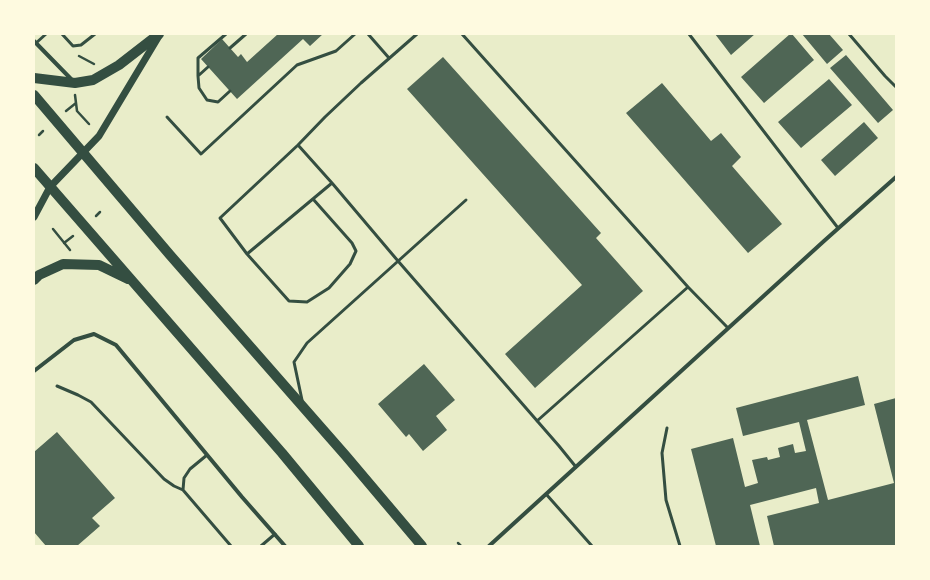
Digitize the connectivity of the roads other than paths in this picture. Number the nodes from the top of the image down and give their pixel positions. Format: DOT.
graph roads {
  1 [pos="46,34"];
  2 [pos="62,34"];
  3 [pos="95,34"];
  4 [pos="160,34"];
  5 [pos="226,34"];
  6 [pos="246,34"];
  7 [pos="355,34"];
  8 [pos="368,34"];
  9 [pos="417,34"];
  10 [pos="462,34"];
  11 [pos="689,34"];
  12 [pos="849,34"];
  13 [pos="35,42"];
  14 [pos="230,48"];
  15 [pos="389,58"];
  16 [pos="208,67"];
  17 [pos="198,76"];
  18 [pos="34,78"];
  19 [pos="896,87"];
  20 [pos="75,88"];
  21 [pos="230,91"];
  22 [pos="34,95"];
  23 [pos="167,117"];
  24 [pos="298,145"];
  25 [pos="83,153"];
  26 [pos="34,168"];
  27 [pos="896,177"];
  28 [pos="332,183"];
  29 [pos="50,186"];
  30 [pos="313,199"];
  31 [pos="466,200"];
  32 [pos="34,218"];
  33 [pos="838,228"];
  34 [pos="247,254"];
  35 [pos="398,261"];
  36 [pos="34,280"];
  37 [pos="133,282"];
  38 [pos="688,287"];
  39 [pos="728,328"];
  40 [pos="34,372"];
  41 [pos="56,386"];
  42 [pos="304,408"];
  43 [pos="537,421"];
  44 [pos="667,428"];
  45 [pos="207,455"];
  46 [pos="576,467"];
  47 [pos="183,490"];
  48 [pos="546,494"];
  49 [pos="275,534"];
  50 [pos="231,546"];
  51 [pos="261,546"];
  52 [pos="285,546"];
  53 [pos="359,546"];
  54 [pos="422,546"];
  55 [pos="489,546"];
  56 [pos="592,546"];
  57 [pos="680,546"];
  1 -- 13 [label="lane"];
  2 -- 3 [label="lane"];
  4 -- 20 [label="main road"];
  4 -- 25 [label="street"];
  5 -- 17 [label="lane"];
  6 -- 14 [label="lane"];
  7 -- 23 [label="lane"];
  8 -- 15 [label="lane"];
  9 -- 15 [label="lane"];
  10 -- 38 [label="lane"];
  11 -- 33 [label="lane"];
  12 -- 19 [label="lane"];
  13 -- 20 [label="street"];
  15 -- 24 [label="lane"];
  16 -- 17 [label="lane"];
  17 -- 21 [label="lane"];
  18 -- 20 [label="main road"];
  22 -- 25 [label="main road"];
  24 -- 28 [label="lane"];
  24 -- 34 [label="lane"];
  25 -- 29 [label="street"];
  25 -- 42 [label="main road"];
  26 -- 29 [label="main road"];
  27 -- 33 [label="street"];
  28 -- 30 [label="lane"];
  28 -- 35 [label="lane"];
  29 -- 32 [label="street"];
  29 -- 37 [label="main road"];
  30 -- 34 [label="lane"];
  30 -- 34 [label="lane"];
  31 -- 35 [label="lane"];
  33 -- 39 [label="street"];
  35 -- 42 [label="lane"];
  35 -- 43 [label="lane"];
  36 -- 37 [label="main road"];
  37 -- 53 [label="main road"];
  38 -- 39 [label="lane"];
  38 -- 43 [label="lane"];
  39 -- 46 [label="street"];
  40 -- 45 [label="street"];
  41 -- 47 [label="lane"];
  42 -- 54 [label="main road"];
  43 -- 46 [label="lane"];
  44 -- 57 [label="lane"];
  45 -- 47 [label="lane"];
  45 -- 49 [label="street"];
  46 -- 48 [label="street"];
  47 -- 50 [label="lane"];
  48 -- 55 [label="street"];
  48 -- 56 [label="lane"];
  49 -- 51 [label="lane"];
  49 -- 52 [label="street"];
}
